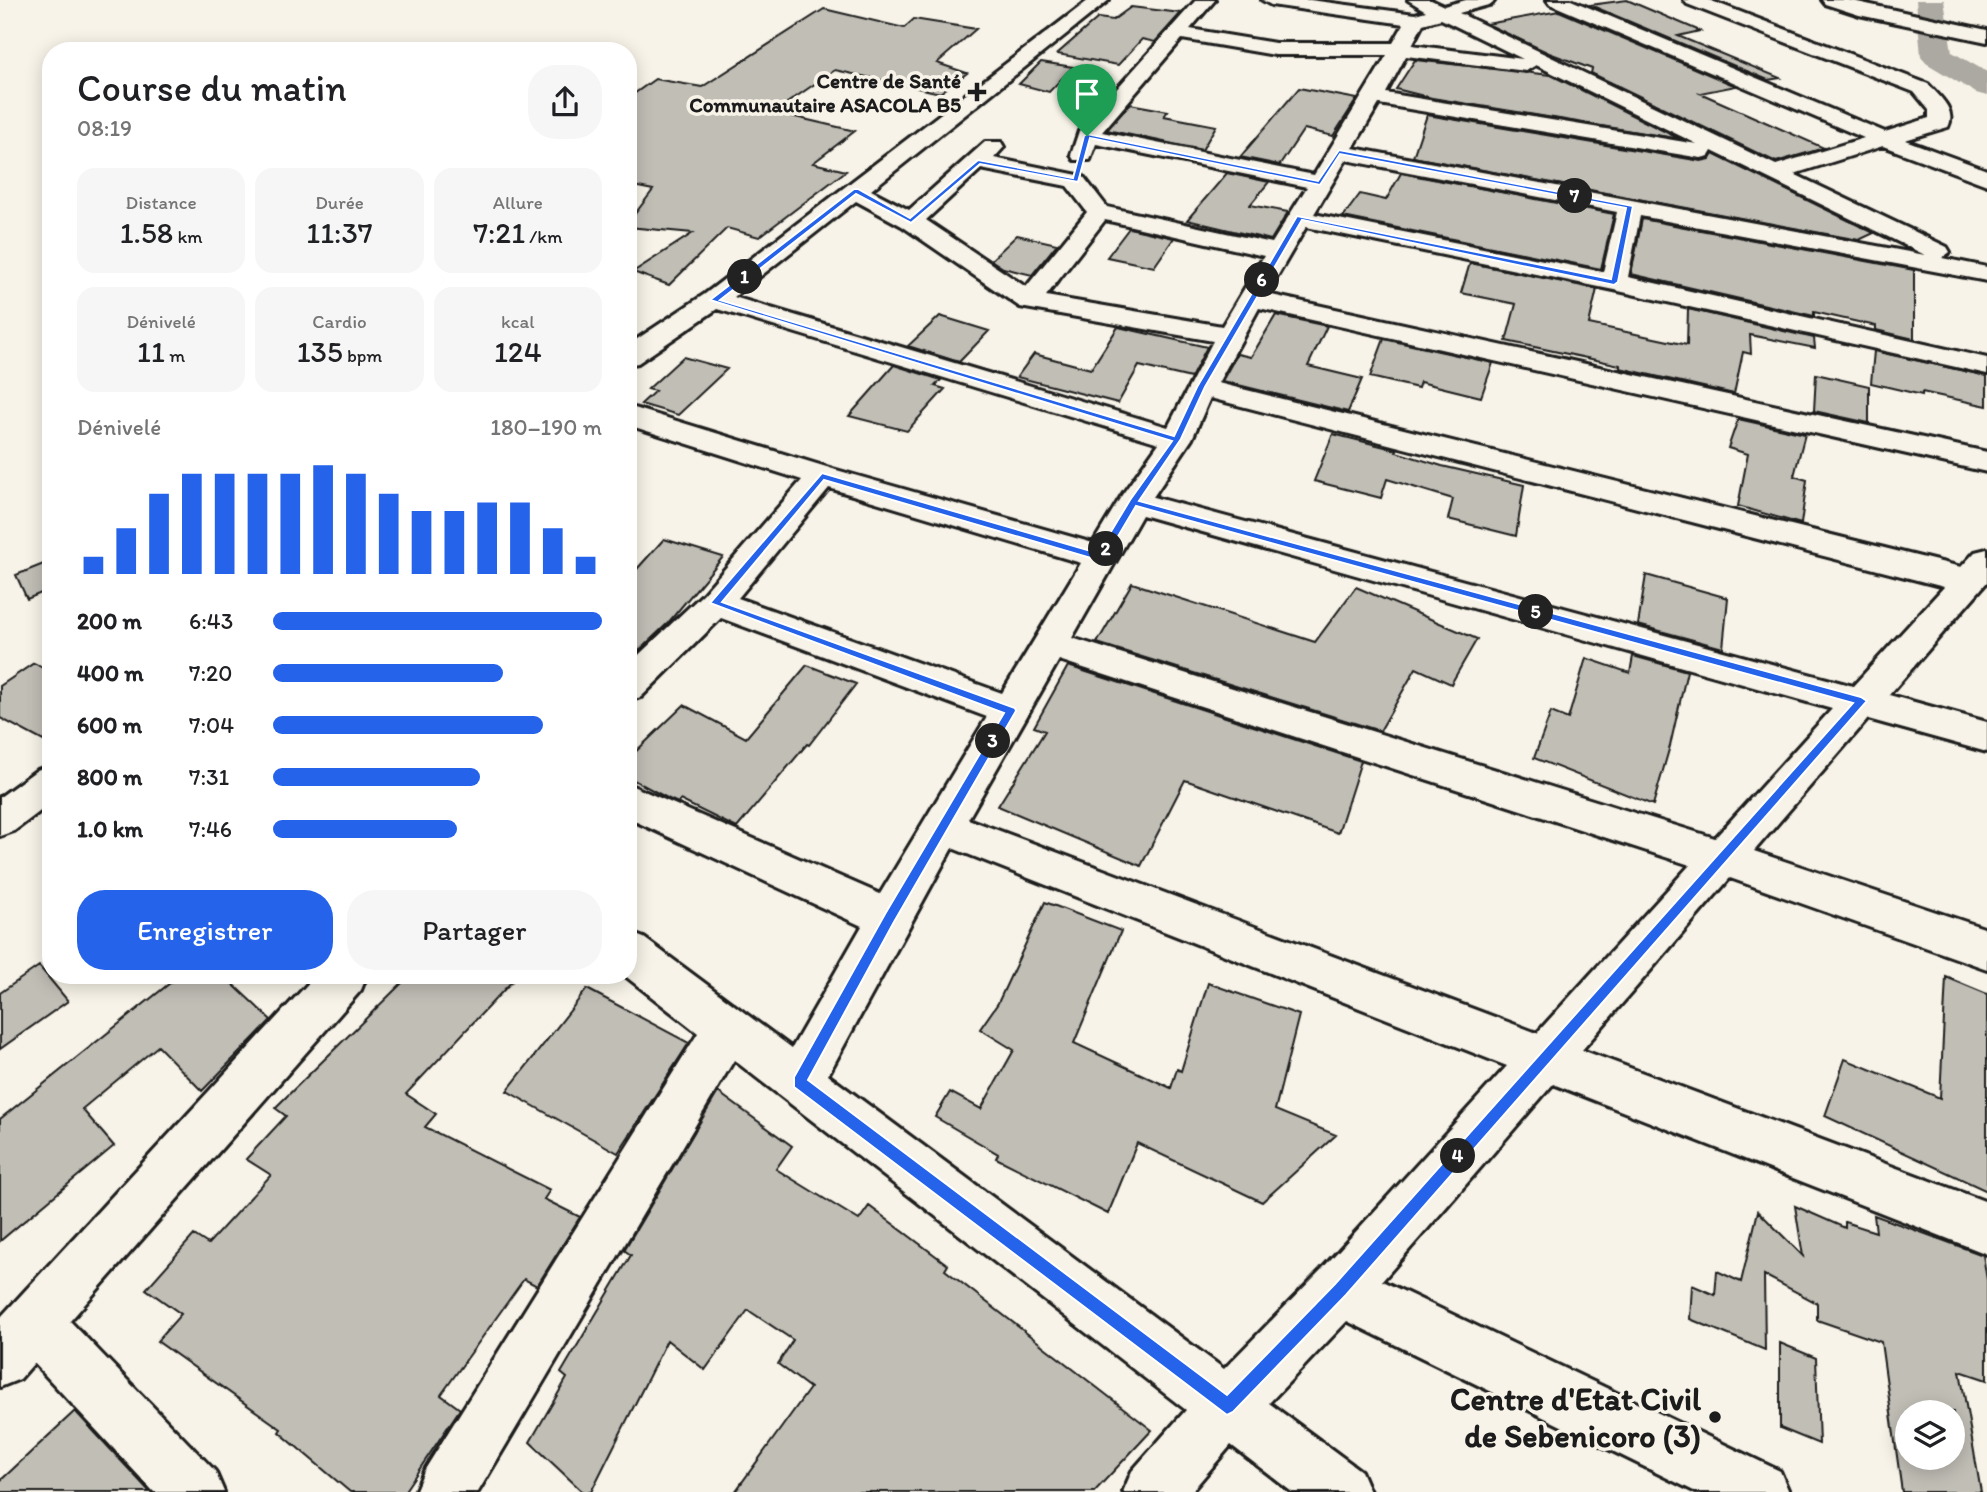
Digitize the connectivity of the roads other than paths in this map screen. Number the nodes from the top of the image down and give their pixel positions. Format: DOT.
graph roads {
  1 [pos="1100,0"];
  2 [pos="1206,0"];
  3 [pos="1271,0"];
  4 [pos="1486,0"];
  5 [pos="1556,0"];
  6 [pos="1693,0"];
  7 [pos="1831,0"];
  8 [pos="1424,10"];
  9 [pos="1178,33"];
  10 [pos="1987,36"];
  11 [pos="1399,49"];
  12 [pos="1560,69"];
  13 [pos="1373,97"];
  14 [pos="1087,136"];
  15 [pos="1884,139"];
  16 [pos="1339,152"];
  17 [pos="1745,159"];
  18 [pos="1773,173"];
  19 [pos="1987,178"];
  20 [pos="1075,181"];
  21 [pos="1320,183"];
  22 [pos="856,191"];
  23 [pos="1630,206"];
  24 [pos="1099,212"];
  25 [pos="1300,218"];
  26 [pos="911,221"];
  27 [pos="1280,252"];
  28 [pos="1985,275"];
  29 [pos="1614,282"];
  30 [pos="1251,298"];
  31 [pos="714,300"];
  32 [pos="1029,301"];
  33 [pos="1230,336"];
  34 [pos="637,351"];
  35 [pos="1987,366"];
  36 [pos="1201,387"];
  37 [pos="637,418"];
  38 [pos="1177,439"];
  39 [pos="1987,462"];
  40 [pos="822,476"];
  41 [pos="1133,502"];
  42 [pos="1101,558"];
  43 [pos="1978,570"];
  44 [pos="715,603"];
  45 [pos="1050,645"];
  46 [pos="637,678"];
  47 [pos="1861,701"];
  48 [pos="1011,711"];
  49 [pos="1987,737"];
  50 [pos="42,788"];
  51 [pos="637,804"];
  52 [pos="0,818"];
  53 [pos="943,827"];
  54 [pos="1723,858"];
  55 [pos="889,918"];
  56 [pos="1987,949"];
  57 [pos="637,959"];
  58 [pos="337,984"];
  59 [pos="727,1027"];
  60 [pos="1544,1059"];
  61 [pos="799,1082"];
  62 [pos="1987,1228"];
  63 [pos="1340,1289"];
  64 [pos="17,1341"];
  65 [pos="1227,1406"];
  66 [pos="450,1490"];
  67 [pos="194,1492"];
  68 [pos="1153,1492"];
  69 [pos="1340,1492"];
  70 [pos="1759,1492"];
  1 -- 22 [label="street"];
  2 -- 9 [label="street"];
  3 -- 8 [label="street"];
  4 -- 8 [label="street"];
  5 -- 15 [label="street"];
  6 -- 15 [label="street"];
  7 -- 10 [label="street"];
  8 -- 11 [label="street"];
  8 -- 12 [label="street"];
  9 -- 11 [label="street"];
  9 -- 14 [label="street"];
  11 -- 12 [label="street"];
  11 -- 13 [label="street"];
  12 -- 17 [label="street"];
  13 -- 16 [label="street"];
  13 -- 17 [label="street"];
  14 -- 20 [label="street"];
  14 -- 21 [label="street"];
  15 -- 18 [label="street"];
  15 -- 19 [label="street"];
  16 -- 21 [label="street"];
  16 -- 23 [label="street"];
  17 -- 18 [label="street"];
  18 -- 28 [label="street"];
  20 -- 24 [label="street"];
  20 -- 26 [label="street"];
  21 -- 25 [label="street"];
  22 -- 26 [label="street"];
  22 -- 31 [label="street"];
  23 -- 28 [label="street"];
  23 -- 29 [label="street"];
  24 -- 27 [label="street"];
  24 -- 32 [label="street"];
  25 -- 27 [label="street"];
  25 -- 29 [label="street"];
  26 -- 32 [label="street"];
  27 -- 30 [label="street"];
  29 -- 35 [label="street"];
  30 -- 33 [label="street"];
  30 -- 39 [label="street"];
  31 -- 34 [label="street"];
  31 -- 38 [label="street"];
  32 -- 33 [label="street"];
  33 -- 36 [label="street"];
  36 -- 38 [label="street"];
  36 -- 43 [label="street"];
  37 -- 40 [label="street"];
  38 -- 41 [label="street"];
  40 -- 42 [label="street"];
  40 -- 44 [label="street"];
  41 -- 42 [label="street"];
  41 -- 47 [label="street"];
  42 -- 45 [label="street"];
  43 -- 47 [label="street"];
  44 -- 46 [label="street"];
  44 -- 48 [label="street"];
  45 -- 48 [label="street"];
  45 -- 54 [label="street"];
  47 -- 49 [label="street"];
  47 -- 54 [label="street"];
  48 -- 53 [label="street"];
  50 -- 52 [label="street"];
  51 -- 55 [label="street"];
  53 -- 55 [label="street"];
  53 -- 60 [label="street"];
  54 -- 56 [label="street"];
  54 -- 60 [label="street"];
  55 -- 61 [label="street"];
  57 -- 59 [label="street"];
  58 -- 64 [label="street"];
  59 -- 61 [label="street"];
  59 -- 66 [label="street"];
  60 -- 62 [label="street"];
  60 -- 63 [label="street"];
  61 -- 65 [label="street"];
  63 -- 65 [label="street"];
  63 -- 70 [label="street"];
  64 -- 67 [label="street"];
  65 -- 68 [label="street"];
  65 -- 69 [label="street"];
}
